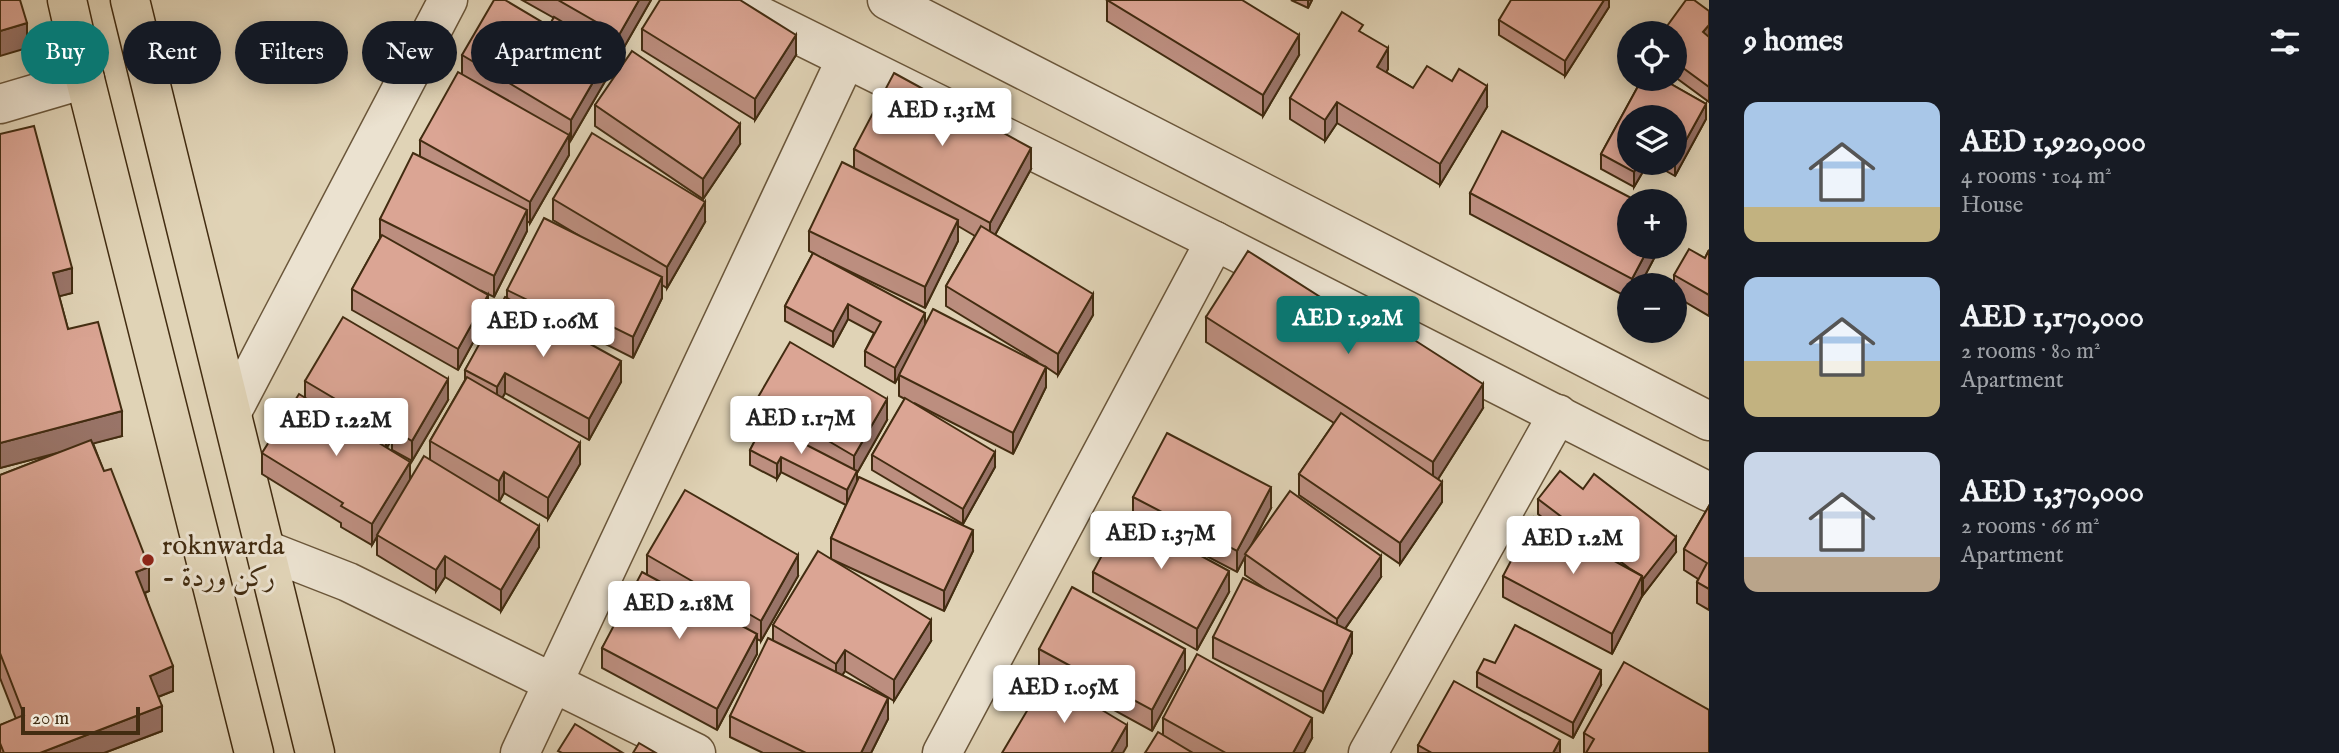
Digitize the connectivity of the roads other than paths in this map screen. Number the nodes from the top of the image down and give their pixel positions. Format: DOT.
graph roads {
  1 [pos="67,0"];
  2 [pos="131,0"];
  3 [pos="448,0"];
  4 [pos="728,0"];
  5 [pos="887,0"];
  6 [pos="72,21"];
  7 [pos="846,59"];
  8 [pos="68,84"];
  9 [pos="86,84"];
  10 [pos="0,104"];
  11 [pos="1215,241"];
  12 [pos="232,412"];
  13 [pos="1558,414"];
  14 [pos="1709,421"];
  15 [pos="1709,492"];
  16 [pos="267,550"];
  17 [pos="554,682"];
  18 [pos="254,753"];
  19 [pos="315,753"];
  20 [pos="520,753"];
  21 [pos="696,753"];
  22 [pos="942,753"];
  23 [pos="1368,753"];
  1 -- 6 [label="main road"];
  2 -- 12 [label="main road"];
  3 -- 12 [label="street"];
  4 -- 7 [label="street"];
  5 -- 14 [label="street"];
  7 -- 11 [label="street"];
  7 -- 17 [label="street"];
  8 -- 10 [label="street"];
  9 -- 18 [label="main road"];
  11 -- 13 [label="street"];
  11 -- 22 [label="street"];
  12 -- 16 [label="main road"];
  13 -- 15 [label="street"];
  13 -- 23 [label="street"];
  16 -- 17 [label="street"];
  16 -- 19 [label="main road"];
  17 -- 20 [label="street"];
  17 -- 21 [label="street"];
}
